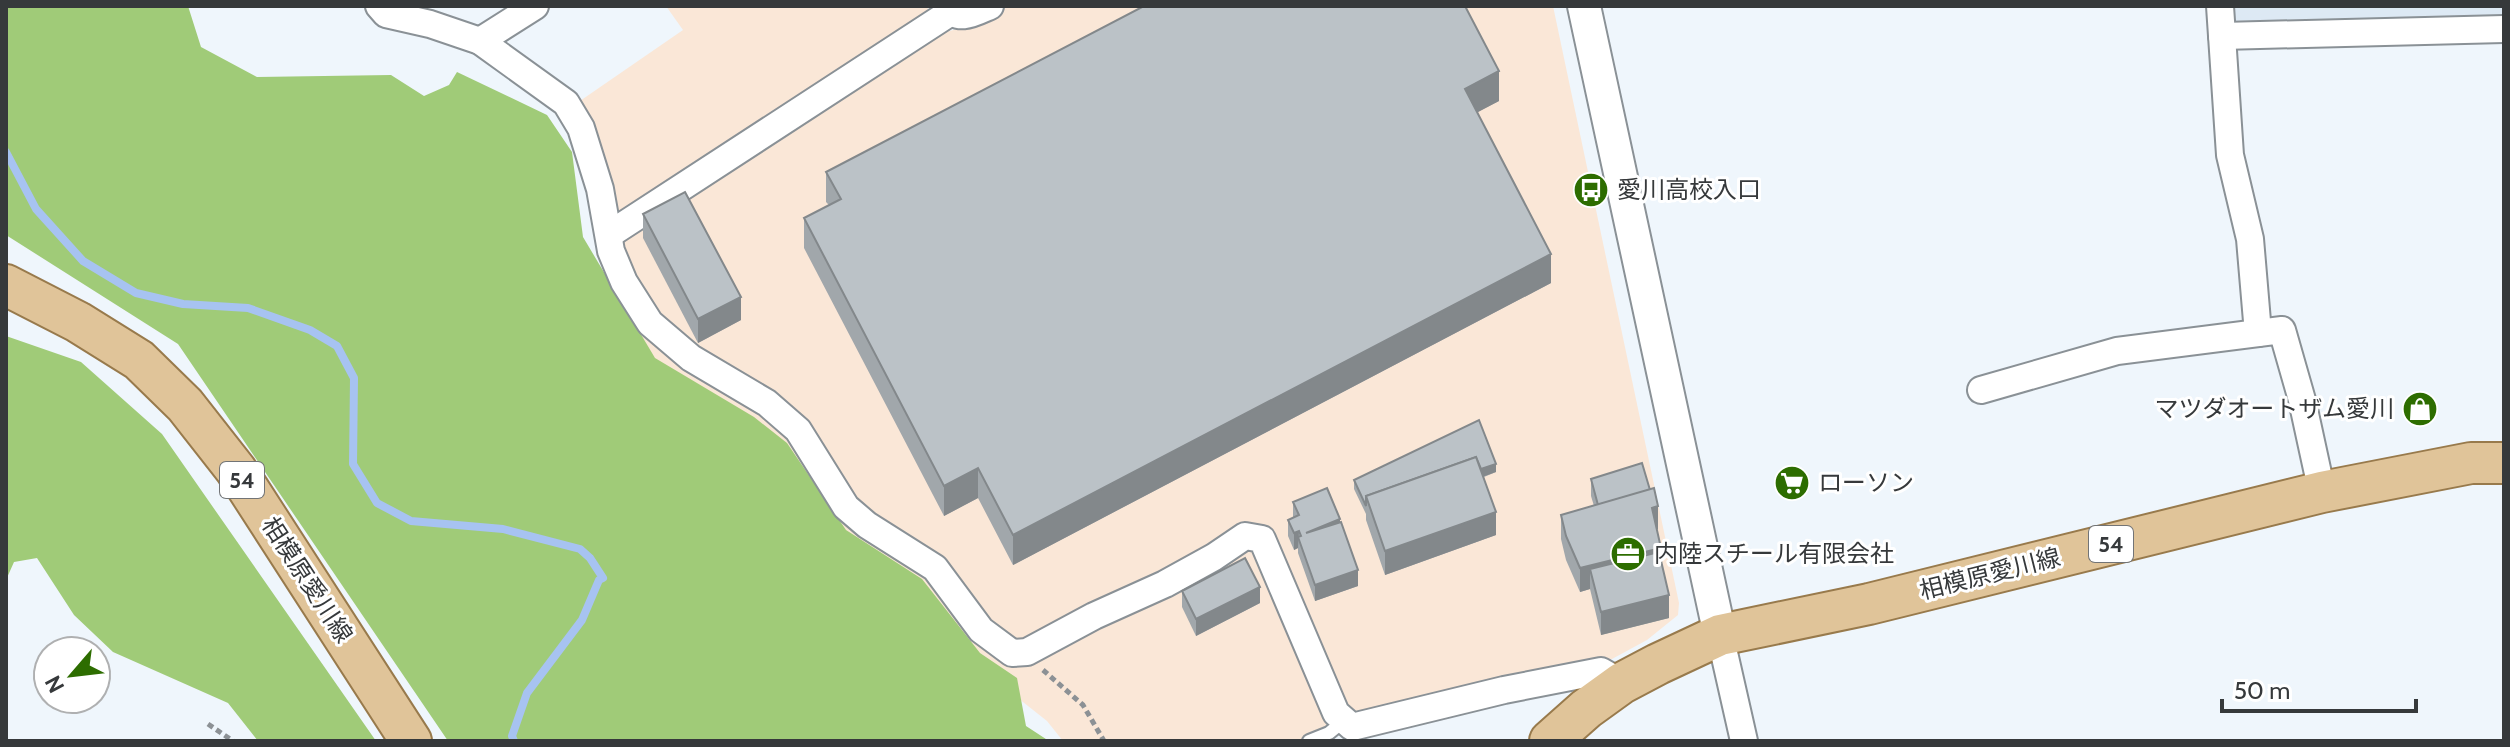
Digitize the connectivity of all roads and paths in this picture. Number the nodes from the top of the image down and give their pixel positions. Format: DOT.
graph roads {
  1 [pos="379,6"];
  2 [pos="535,6"];
  3 [pos="990,6"];
  4 [pos="1584,6"];
  5 [pos="2220,6"];
  6 [pos="948,9"];
  7 [pos="2504,29"];
  8 [pos="2222,36"];
  9 [pos="480,41"];
  10 [pos="610,234"];
  11 [pos="6,285"];
  12 [pos="2258,333"];
  13 [pos="1981,390"];
  14 [pos="2504,463"];
  15 [pos="2322,492"];
  16 [pos="1720,635"];
  17 [pos="1027,652"];
  18 [pos="1622,683"];
  19 [pos="1345,720"];
  20 [pos="208,724"];
  21 [pos="233,741"];
  22 [pos="411,741"];
  23 [pos="1104,741"];
  24 [pos="1309,741"];
  25 [pos="1550,741"];
  26 [pos="1744,741"];
  1 -- 9 [label="street"];
  2 -- 9 [label="street"];
  3 -- 6 [label="street"];
  4 -- 16 [label="street"];
  5 -- 8 [label="street"];
  6 -- 10 [label="street"];
  7 -- 8 [label="street"];
  8 -- 12 [label="street"];
  9 -- 10 [label="street"];
  10 -- 17 [label="street"];
  11 -- 22 [label="main road, 相模原愛川線 / 54"];
  12 -- 13 [label="street"];
  12 -- 15 [label="street"];
  14 -- 15 [label="main road, 相模原愛川線 / 54"];
  15 -- 16 [label="main road, 相模原愛川線 / 54"];
  16 -- 18 [label="main road, 相模原愛川線 / 54"];
  16 -- 26 [label="street"];
  17 -- 19 [label="street"];
  17 -- 23 [label="path"];
  18 -- 19 [label="street"];
  18 -- 25 [label="main road, 相模原愛川線 / 54"];
  19 -- 24 [label="lane"];
  20 -- 21 [label="path"];
}
